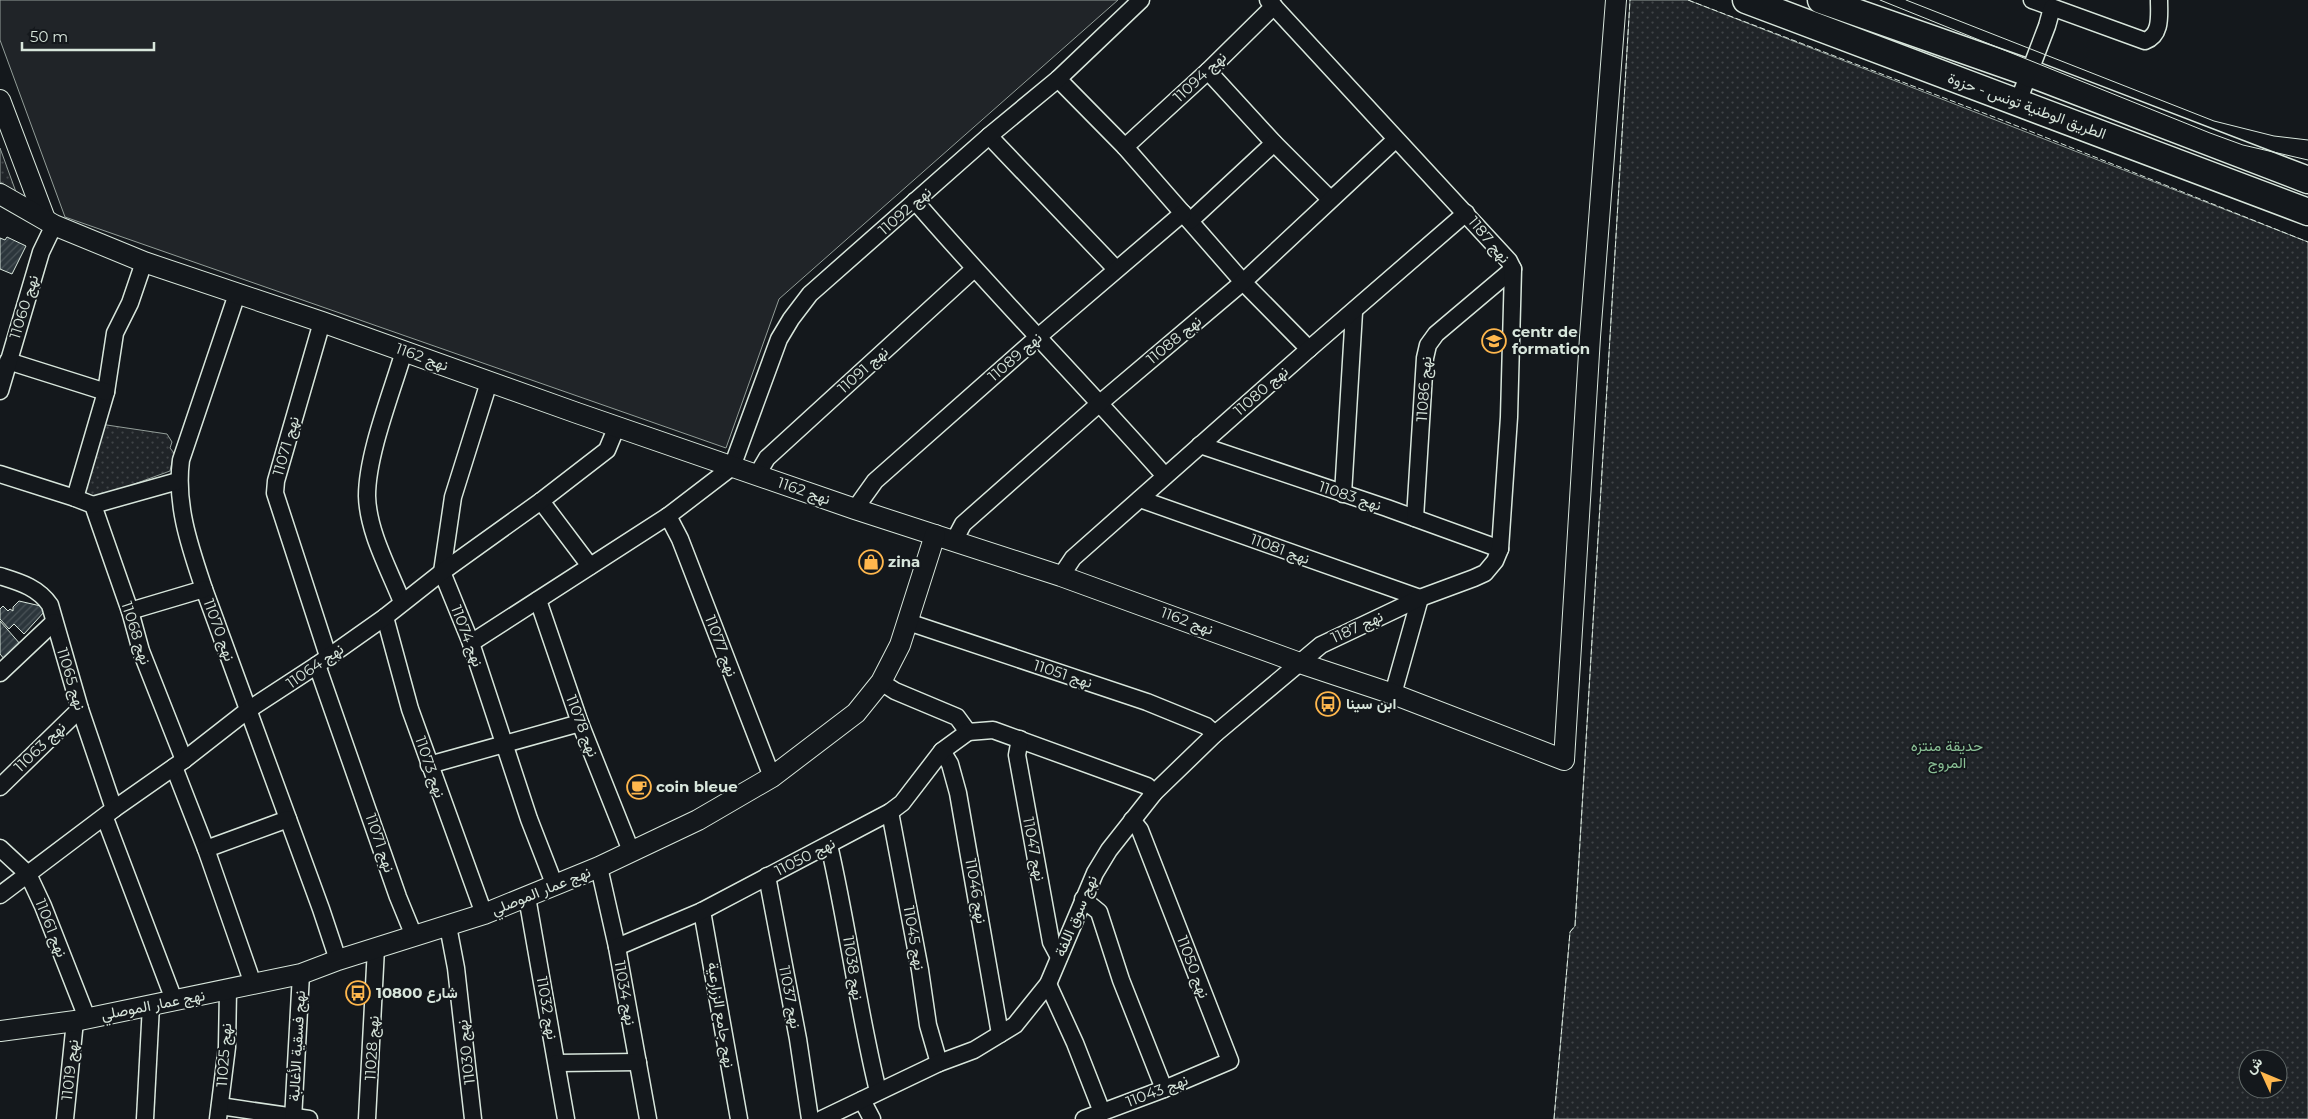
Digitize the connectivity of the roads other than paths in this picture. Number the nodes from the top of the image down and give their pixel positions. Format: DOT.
graph roads {
  1 [pos="1141,0"];
  2 [pos="1616,0"];
  3 [pos="1746,0"];
  4 [pos="1822,0"];
  5 [pos="2032,0"];
  6 [pos="2159,0"];
  7 [pos="1271,3"];
  8 [pos="2052,8"];
  9 [pos="1208,71"];
  10 [pos="2029,73"];
  11 [pos="1058,79"];
  12 [pos="0,100"];
  13 [pos="2018,102"];
  14 [pos="989,136"];
  15 [pos="1395,140"];
  16 [pos="1274,143"];
  17 [pos="1125,147"];
  18 [pos="2308,180"];
  19 [pos="0,194"];
  20 [pos="1330,199"];
  21 [pos="915,202"];
  22 [pos="2308,212"];
  23 [pos="1466,213"];
  24 [pos="1187,217"];
  25 [pos="49,222"];
  26 [pos="144,262"];
  27 [pos="974,269"];
  28 [pos="1116,269"];
  29 [pos="1513,269"];
  30 [pos="1243,282"];
  31 [pos="238,294"];
  32 [pos="1354,312"];
  33 [pos="322,322"];
  34 [pos="1038,337"];
  35 [pos="1309,349"];
  36 [pos="404,351"];
  37 [pos="8,361"];
  38 [pos="489,382"];
  39 [pos="0,391"];
  40 [pos="106,392"];
  41 [pos="1100,403"];
  42 [pos="617,426"];
  43 [pos="1200,445"];
  44 [pos="732,467"];
  45 [pos="0,474"];
  46 [pos="758,475"];
  47 [pos="1165,476"];
  48 [pos="178,481"];
  49 [pos="1342,494"];
  50 [pos="75,498"];
  51 [pos="1140,499"];
  52 [pos="540,502"];
  53 [pos="93,505"];
  54 [pos="855,509"];
  55 [pos="668,516"];
  56 [pos="1415,518"];
  57 [pos="944,538"];
  58 [pos="1500,549"];
  59 [pos="590,566"];
  60 [pos="442,572"];
  61 [pos="0,576"];
  62 [pos="1061,576"];
  63 [pos="204,588"];
  64 [pos="1420,598"];
  65 [pos="538,600"];
  66 [pos="402,602"];
  67 [pos="130,611"];
  68 [pos="385,617"];
  69 [pos="54,622"];
  70 [pos="908,622"];
  71 [pos="471,643"];
  72 [pos="323,661"];
  73 [pos="1297,662"];
  74 [pos="0,673"];
  75 [pos="881,682"];
  76 [pos="1393,694"];
  77 [pos="80,709"];
  78 [pos="248,710"];
  79 [pos="580,722"];
  80 [pos="968,732"];
  81 [pos="1215,734"];
  82 [pos="1020,739"];
  83 [pos="505,744"];
  84 [pos="942,751"];
  85 [pos="179,763"];
  86 [pos="429,766"];
  87 [pos="772,777"];
  88 [pos="0,787"];
  89 [pos="1154,793"];
  90 [pos="890,812"];
  91 [pos="109,814"];
  92 [pos="288,819"];
  93 [pos="1132,820"];
  94 [pos="829,845"];
  95 [pos="0,848"];
  96 [pos="206,848"];
  97 [pos="631,851"];
  98 [pos="599,867"];
  99 [pos="28,874"];
  100 [pos="767,876"];
  101 [pos="555,886"];
  102 [pos="0,895"];
  103 [pos="526,897"];
  104 [pos="1083,899"];
  105 [pos="702,910"];
  106 [pos="484,914"];
  107 [pos="448,926"];
  108 [pos="414,936"];
  109 [pos="617,947"];
  110 [pos="376,948"];
  111 [pos="1059,957"];
  112 [pos="338,960"];
  113 [pos="301,974"];
  114 [pos="253,984"];
  115 [pos="1048,984"];
  116 [pos="228,990"];
  117 [pos="174,1000"];
  118 [pos="151,1005"];
  119 [pos="81,1020"];
  120 [pos="0,1030"];
  121 [pos="1000,1034"];
  122 [pos="1230,1061"];
  123 [pos="638,1062"];
  124 [pos="557,1063"];
  125 [pos="939,1063"];
  126 [pos="1164,1089"];
  127 [pos="878,1091"];
  128 [pos="862,1100"];
  129 [pos="1102,1112"];
  130 [pos="219,1113"];
  131 [pos="298,1118"];
  132 [pos="65,1119"];
  133 [pos="145,1119"];
  134 [pos="367,1119"];
  135 [pos="474,1119"];
  136 [pos="566,1119"];
  137 [pos="648,1119"];
  138 [pos="739,1119"];
  139 [pos="810,1119"];
  140 [pos="822,1119"];
  141 [pos="872,1119"];
  142 [pos="1084,1119"];
  1 -- 11 [label="street, نهج 11092"];
  2 -- 76 [label="street, نهج 1162"];
  3 -- 13 [label="highway, الطريق الوطنية تونس - حزوة"];
  4 -- 10 [label="highway, الطريق الوطنية تونس - حزوة"];
  5 -- 8 [label="street"];
  6 -- 8 [label="street"];
  7 -- 9 [label="street, نهج 11094"];
  7 -- 15 [label="street, نهج 1187"];
  8 -- 10 [label="street"];
  9 -- 16 [label="street"];
  9 -- 17 [label="street, نهج 11094"];
  10 -- 13 [label="street"];
  10 -- 18 [label="highway, الطريق الوطنية تونس - حزوة"];
  11 -- 14 [label="street, نهج 11092"];
  11 -- 17 [label="street"];
  12 -- 25 [label="street"];
  13 -- 22 [label="highway, الطريق الوطنية تونس - حزوة"];
  14 -- 21 [label="street, نهج 11092"];
  14 -- 28 [label="street"];
  15 -- 20 [label="street, نهج 11088"];
  15 -- 23 [label="street, نهج 1187"];
  16 -- 20 [label="street"];
  16 -- 24 [label="street, نهج 11089"];
  17 -- 24 [label="street"];
  19 -- 25 [label="street, نهج 1162"];
  20 -- 30 [label="street, نهج 11088"];
  21 -- 27 [label="street"];
  21 -- 44 [label="street, نهج 11092"];
  23 -- 29 [label="street, نهج 1187"];
  23 -- 32 [label="street, نهج 11080"];
  24 -- 28 [label="street, نهج 11089"];
  24 -- 30 [label="street"];
  25 -- 26 [label="street, نهج 1162"];
  25 -- 37 [label="street, نهج 11060"];
  26 -- 31 [label="street, نهج 1162"];
  26 -- 40 [label="street"];
  27 -- 34 [label="street"];
  27 -- 46 [label="street, نهج 11091"];
  28 -- 34 [label="street, نهج 11089"];
  29 -- 56 [label="street, نهج 11086"];
  29 -- 58 [label="street, نهج 1187"];
  30 -- 35 [label="street"];
  30 -- 41 [label="street, نهج 11088"];
  31 -- 33 [label="street, نهج 1162"];
  31 -- 48 [label="street, نهج 11070"];
  32 -- 35 [label="street, نهج 11080"];
  32 -- 49 [label="street"];
  33 -- 36 [label="street, نهج 1162"];
  33 -- 72 [label="street, نهج 11071"];
  34 -- 41 [label="street"];
  34 -- 54 [label="street, نهج 11089"];
  35 -- 43 [label="street, نهج 11080"];
  36 -- 38 [label="street, نهج 1162"];
  36 -- 66 [label="street"];
  37 -- 39 [label="street, نهج 11060"];
  37 -- 40 [label="street"];
  38 -- 42 [label="street, نهج 1162"];
  38 -- 60 [label="street"];
  40 -- 50 [label="street"];
  41 -- 47 [label="street"];
  41 -- 57 [label="street, نهج 11088"];
  42 -- 44 [label="street, نهج 1162"];
  42 -- 52 [label="street, نهج 11064"];
  43 -- 47 [label="street, نهج 11080"];
  43 -- 49 [label="street, نهج 11083"];
  44 -- 46 [label="street, نهج 1162"];
  44 -- 55 [label="street"];
  45 -- 50 [label="street"];
  46 -- 54 [label="street, نهج 1162"];
  47 -- 51 [label="street, نهج 11080"];
  48 -- 53 [label="street"];
  48 -- 63 [label="street, نهج 11070"];
  49 -- 56 [label="street, نهج 11083"];
  50 -- 53 [label="street"];
  51 -- 62 [label="street, نهج 11080"];
  51 -- 64 [label="street, نهج 11081"];
  52 -- 59 [label="street"];
  52 -- 60 [label="street, نهج 11064"];
  53 -- 67 [label="street, نهج 11068"];
  54 -- 57 [label="street, نهج 1162"];
  55 -- 59 [label="street"];
  55 -- 87 [label="street, نهج 11077"];
  56 -- 58 [label="street, نهج 11083"];
  57 -- 62 [label="street, نهج 1162"];
  57 -- 70 [label="street, نهج عمار الموصلي"];
  58 -- 64 [label="street, نهج 1187"];
  59 -- 65 [label="street"];
  60 -- 66 [label="street, نهج 11064"];
  60 -- 71 [label="street, نهج 11074"];
  61 -- 69 [label="street, نهج 11065"];
  62 -- 73 [label="street, نهج 1162"];
  63 -- 67 [label="street"];
  63 -- 78 [label="street, نهج 11070"];
  64 -- 73 [label="street, نهج 1187"];
  64 -- 76 [label="street"];
  65 -- 71 [label="street"];
  65 -- 79 [label="street, نهج 11078"];
  66 -- 68 [label="street, نهج 11064"];
  67 -- 85 [label="street, نهج 11068"];
  68 -- 72 [label="street, نهج 11064"];
  68 -- 86 [label="street, نهج 11073"];
  69 -- 74 [label="street"];
  69 -- 77 [label="street, نهج 11065"];
  70 -- 75 [label="street, نهج عمار الموصلي"];
  70 -- 81 [label="street, نهج 11051"];
  71 -- 83 [label="street, نهج 11074"];
  72 -- 78 [label="street, نهج 11064"];
  72 -- 108 [label="street, نهج 11071"];
  73 -- 76 [label="street, نهج 1162"];
  73 -- 81 [label="street, نهج سوق اللفة"];
  75 -- 80 [label="street"];
  75 -- 87 [label="street, نهج عمار الموصلي"];
  77 -- 88 [label="street, نهج 11063"];
  77 -- 91 [label="street, نهج 11065"];
  78 -- 85 [label="street, نهج 11064"];
  78 -- 92 [label="street, نهج 11070"];
  79 -- 83 [label="street"];
  79 -- 97 [label="street, نهج 11078"];
  80 -- 82 [label="street"];
  80 -- 84 [label="street, نهج 11050"];
  81 -- 89 [label="street, نهج سوق اللفة"];
  82 -- 89 [label="street"];
  82 -- 111 [label="street, نهج 11047"];
  83 -- 86 [label="street"];
  83 -- 101 [label="street, نهج 11074"];
  84 -- 90 [label="street, نهج 11050"];
  84 -- 121 [label="street, نهج 11046"];
  85 -- 91 [label="street, نهج 11064"];
  85 -- 96 [label="street, نهج 11068"];
  86 -- 106 [label="street, نهج 11073"];
  87 -- 97 [label="street, نهج عمار الموصلي"];
  89 -- 93 [label="street, نهج سوق اللفة"];
  90 -- 94 [label="street, نهج 11050"];
  90 -- 125 [label="street, نهج 11045"];
  91 -- 99 [label="street, نهج 11064"];
  91 -- 117 [label="street, نهج 11065"];
  92 -- 96 [label="street"];
  92 -- 112 [label="street, نهج 11070"];
  93 -- 104 [label="street, نهج سوق اللفة"];
  93 -- 122 [label="street, نهج 11050"];
  94 -- 100 [label="street, نهج 11050"];
  94 -- 127 [label="street, نهج 11038"];
  95 -- 99 [label="street, نهج 11061"];
  96 -- 114 [label="street, نهج 11068"];
  97 -- 98 [label="street, نهج عمار الموصلي"];
  98 -- 101 [label="street, نهج عمار الموصلي"];
  98 -- 109 [label="street, نهج 11034"];
  99 -- 102 [label="street, نهج 11064"];
  99 -- 119 [label="street, نهج 11061"];
  100 -- 105 [label="street, نهج 11050"];
  100 -- 139 [label="street, نهج 11037"];
  101 -- 103 [label="street, نهج عمار الموصلي"];
  103 -- 106 [label="street, نهج عمار الموصلي"];
  103 -- 124 [label="street, نهج 11032"];
  104 -- 111 [label="street, نهج سوق اللفة"];
  104 -- 126 [label="street"];
  105 -- 109 [label="street, نهج 11050"];
  105 -- 138 [label="street, نهج جامع الزرارعية"];
  106 -- 107 [label="street, نهج عمار الموصلي"];
  107 -- 108 [label="street, نهج عمار الموصلي"];
  107 -- 135 [label="street, نهج 11030"];
  108 -- 110 [label="street, نهج عمار الموصلي"];
  109 -- 123 [label="street, نهج 11034"];
  110 -- 112 [label="street, نهج عمار الموصلي"];
  110 -- 134 [label="street, نهج 11028"];
  111 -- 115 [label="street, نهج سوق اللفة"];
  112 -- 113 [label="street, نهج عمار الموصلي"];
  113 -- 114 [label="street, نهج عمار الموصلي"];
  113 -- 131 [label="street, نهج فسقية الأغالبة"];
  114 -- 116 [label="street, نهج عمار الموصلي"];
  115 -- 121 [label="street, نهج سوق اللفة"];
  115 -- 129 [label="street"];
  116 -- 117 [label="street, نهج عمار الموصلي"];
  116 -- 130 [label="street, نهج 11025"];
  117 -- 118 [label="street, نهج عمار الموصلي"];
  118 -- 119 [label="street, نهج عمار الموصلي"];
  118 -- 133 [label="street"];
  119 -- 120 [label="street, نهج عمار الموصلي"];
  119 -- 132 [label="street, نهج 11019"];
  121 -- 125 [label="street, نهج سوق اللفة"];
  122 -- 126 [label="street, نهج 11043"];
  123 -- 124 [label="street"];
  123 -- 137 [label="street, نهج 11034"];
  124 -- 136 [label="street, نهج 11032"];
  125 -- 127 [label="street, نهج سوق اللفة"];
  126 -- 129 [label="street, نهج 11043"];
  127 -- 128 [label="street, نهج سوق اللفة"];
  128 -- 140 [label="street, نهج سوق اللفة"];
  128 -- 141 [label="street"];
  129 -- 142 [label="street, نهج 11043"];
  130 -- 131 [label="street"];
}
